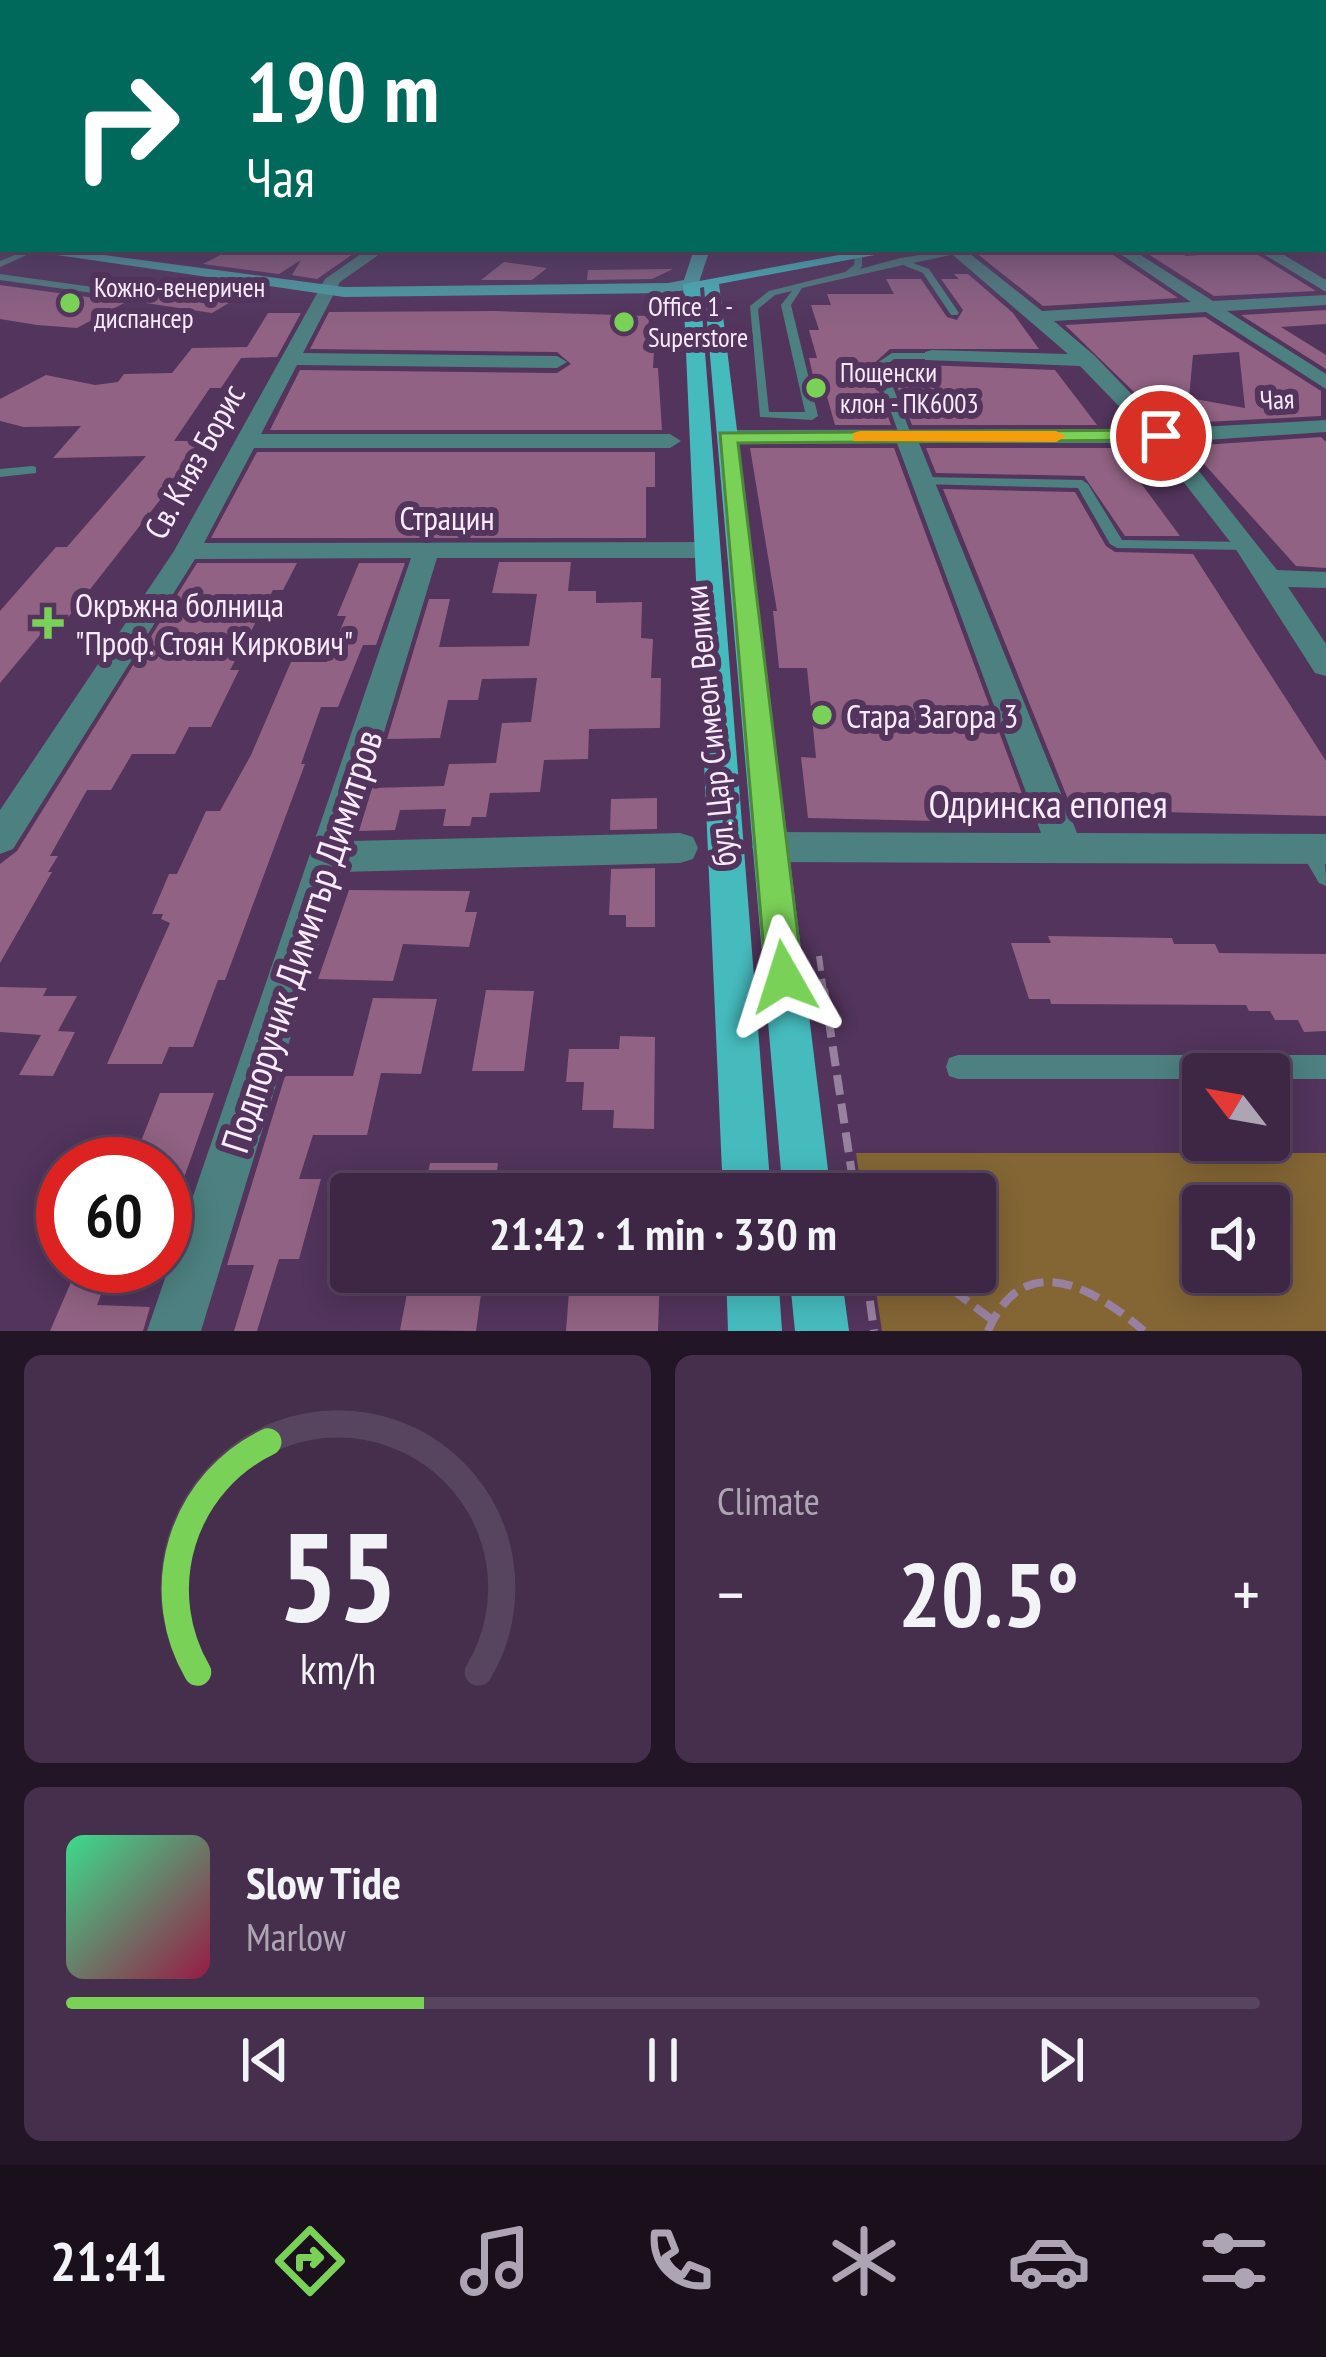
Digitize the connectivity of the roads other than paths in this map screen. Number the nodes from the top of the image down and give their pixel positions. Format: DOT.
graph roads {
  1 [pos="37,252"];
  2 [pos="57,252"];
  3 [pos="374,252"];
  4 [pos="933,252"];
  5 [pos="958,252"];
  6 [pos="1126,252"];
  7 [pos="1267,252"];
  8 [pos="899,255"];
  9 [pos="858,256"];
  10 [pos="0,264"];
  11 [pos="706,266"];
  12 [pos="848,274"];
  13 [pos="0,277"];
  14 [pos="1326,287"];
  15 [pos="798,289"];
  16 [pos="327,290"];
  17 [pos="143,298"];
  18 [pos="1326,300"];
  19 [pos="1212,308"];
  20 [pos="955,313"];
  21 [pos="1042,316"];
  22 [pos="932,356"];
  23 [pos="291,359"];
  24 [pos="1088,360"];
  25 [pos="557,362"];
  26 [pos="1326,383"];
  27 [pos="1326,427"];
  28 [pos="1161,436"];
  29 [pos="728,437"];
  30 [pos="906,437"];
  31 [pos="670,440"];
  32 [pos="249,441"];
  33 [pos="32,470"];
  34 [pos="0,473"];
  35 [pos="923,481"];
  36 [pos="1247,546"];
  37 [pos="427,550"];
  38 [pos="707,550"];
  39 [pos="187,551"];
  40 [pos="1266,578"];
  41 [pos="1326,580"];
  42 [pos="1326,666"];
  43 [pos="0,839"];
  44 [pos="770,847"];
  45 [pos="680,848"];
  46 [pos="1065,848"];
  47 [pos="328,857"];
  48 [pos="1320,858"];
  49 [pos="958,1066"];
  50 [pos="1326,1066"];
  51 [pos="746,1173"];
  52 [pos="805,1173"];
  53 [pos="753,1293"];
  54 [pos="817,1293"];
  55 [pos="174,1331"];
  56 [pos="755,1331"];
  57 [pos="822,1331"];
  1 -- 10 [label="lane"];
  2 -- 16 [label="street"];
  3 -- 16 [label="street, Св. Княз Борис"];
  4 -- 8 [label="lane"];
  5 -- 21 [label="street"];
  6 -- 19 [label="street"];
  7 -- 14 [label="street"];
  8 -- 9 [label="main road"];
  8 -- 12 [label="lane"];
  8 -- 20 [label="lane"];
  9 -- 11 [label="main road"];
  9 -- 12 [label="lane"];
  11 -- 16 [label="street"];
  11 -- 29 [label="main road, бул. Цар Симеон Велики"];
  11 -- 38 [label="main road, бул. Цар Симеон Велики"];
  12 -- 15 [label="lane"];
  13 -- 17 [label="lane"];
  15 -- 15 [label="lane"];
  16 -- 23 [label="street, Св. Княз Борис"];
  18 -- 19 [label="street"];
  19 -- 21 [label="street"];
  19 -- 26 [label="street"];
  21 -- 24 [label="street"];
  22 -- 24 [label="street"];
  22 -- 30 [label="lane"];
  23 -- 25 [label="street"];
  23 -- 32 [label="street, Св. Княз Борис"];
  24 -- 28 [label="street"];
  27 -- 28 [label="street, Чая"];
  28 -- 30 [label="street, Чая"];
  28 -- 36 [label="street"];
  29 -- 30 [label="street, Чая"];
  29 -- 44 [label="main road, бул. Цар Симеон Велики"];
  30 -- 35 [label="street"];
  31 -- 32 [label="street"];
  32 -- 39 [label="street, Св. Княз Борис"];
  33 -- 34 [label="lane"];
  35 -- 36 [label="lane"];
  35 -- 46 [label="street"];
  36 -- 40 [label="street"];
  37 -- 38 [label="street, Страцин"];
  37 -- 39 [label="street, Страцин"];
  37 -- 47 [label="street, Подпоручик Димитър Димитров"];
  38 -- 51 [label="main road, бул. Цар Симеон Велики"];
  39 -- 43 [label="street, Св. Княз Борис"];
  40 -- 41 [label="street"];
  40 -- 42 [label="street"];
  44 -- 46 [label="street, Одринска епопея"];
  44 -- 52 [label="main road, бул. Цар Симеон Велики"];
  45 -- 47 [label="street"];
  46 -- 48 [label="street, Одринска епопея"];
  47 -- 55 [label="street, Подпоручик Димитър Димитров"];
  49 -- 50 [label="lane"];
  53 -- 56 [label="main road"];
  54 -- 57 [label="main road"];
}
